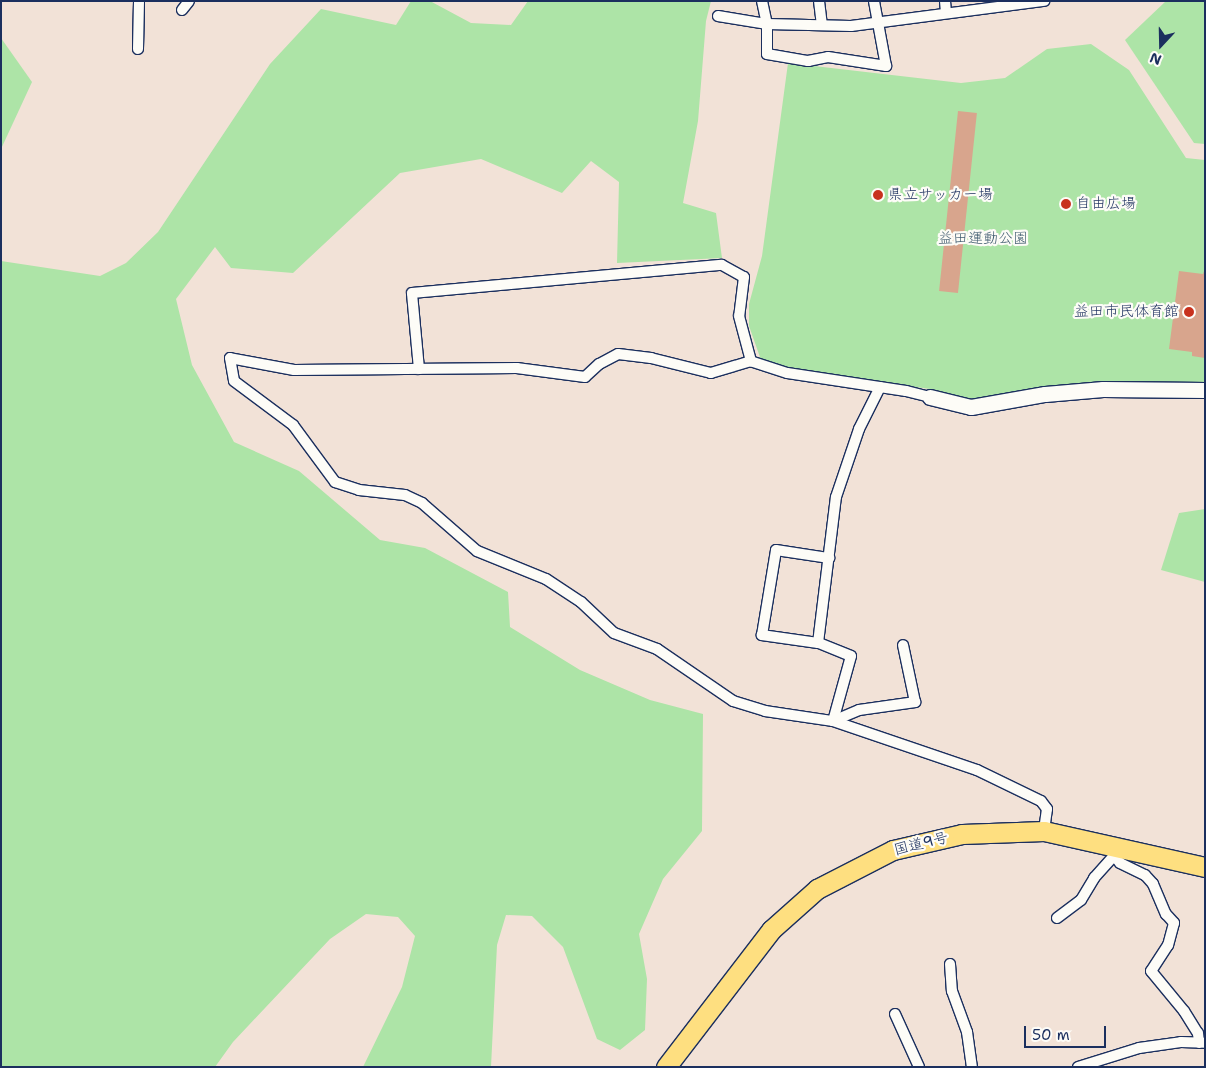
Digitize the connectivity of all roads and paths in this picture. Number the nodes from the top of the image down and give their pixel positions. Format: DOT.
graph roads {
  1 [pos="139,1"];
  2 [pos="189,1"];
  3 [pos="762,1"];
  4 [pos="819,1"];
  5 [pos="874,1"];
  6 [pos="945,1"];
  7 [pos="1044,1"];
  8 [pos="182,10"];
  9 [pos="946,13"];
  10 [pos="718,16"];
  11 [pos="876,21"];
  12 [pos="767,24"];
  13 [pos="822,25"];
  14 [pos="138,49"];
  15 [pos="751,361"];
  16 [pos="419,369"];
  17 [pos="880,388"];
  18 [pos="1205,390"];
  19 [pos="930,398"];
  20 [pos="828,558"];
  21 [pos="818,643"];
  22 [pos="903,644"];
  23 [pos="833,721"];
  24 [pos="1044,831"];
  25 [pos="1114,851"];
  26 [pos="1205,867"];
  27 [pos="1058,918"];
  28 [pos="950,964"];
  29 [pos="895,1014"];
  30 [pos="1202,1043"];
  31 [pos="666,1067"];
  32 [pos="919,1067"];
  33 [pos="972,1067"];
  34 [pos="1078,1067"];
  1 -- 14 [label="street"];
  2 -- 8 [label="street"];
  3 -- 12 [label="street"];
  4 -- 13 [label="street"];
  5 -- 11 [label="street"];
  6 -- 9 [label="street"];
  7 -- 9 [label="street"];
  9 -- 11 [label="street"];
  10 -- 12 [label="street"];
  11 -- 12 [label="street"];
  11 -- 13 [label="street"];
  12 -- 13 [label="street"];
  15 -- 16 [label="street"];
  15 -- 16 [label="street"];
  15 -- 17 [label="street"];
  16 -- 23 [label="street"];
  17 -- 19 [label="street"];
  17 -- 20 [label="street"];
  18 -- 19 [label="street"];
  20 -- 21 [label="street"];
  20 -- 21 [label="street"];
  21 -- 23 [label="street"];
  22 -- 23 [label="street"];
  23 -- 24 [label="street"];
  24 -- 25 [label="highway, 国道9号"];
  24 -- 31 [label="highway, 国道9号"];
  25 -- 26 [label="highway, 国道9号"];
  25 -- 27 [label="street"];
  25 -- 30 [label="street"];
  28 -- 33 [label="street"];
  29 -- 32 [label="street"];
  30 -- 34 [label="street"];
}
